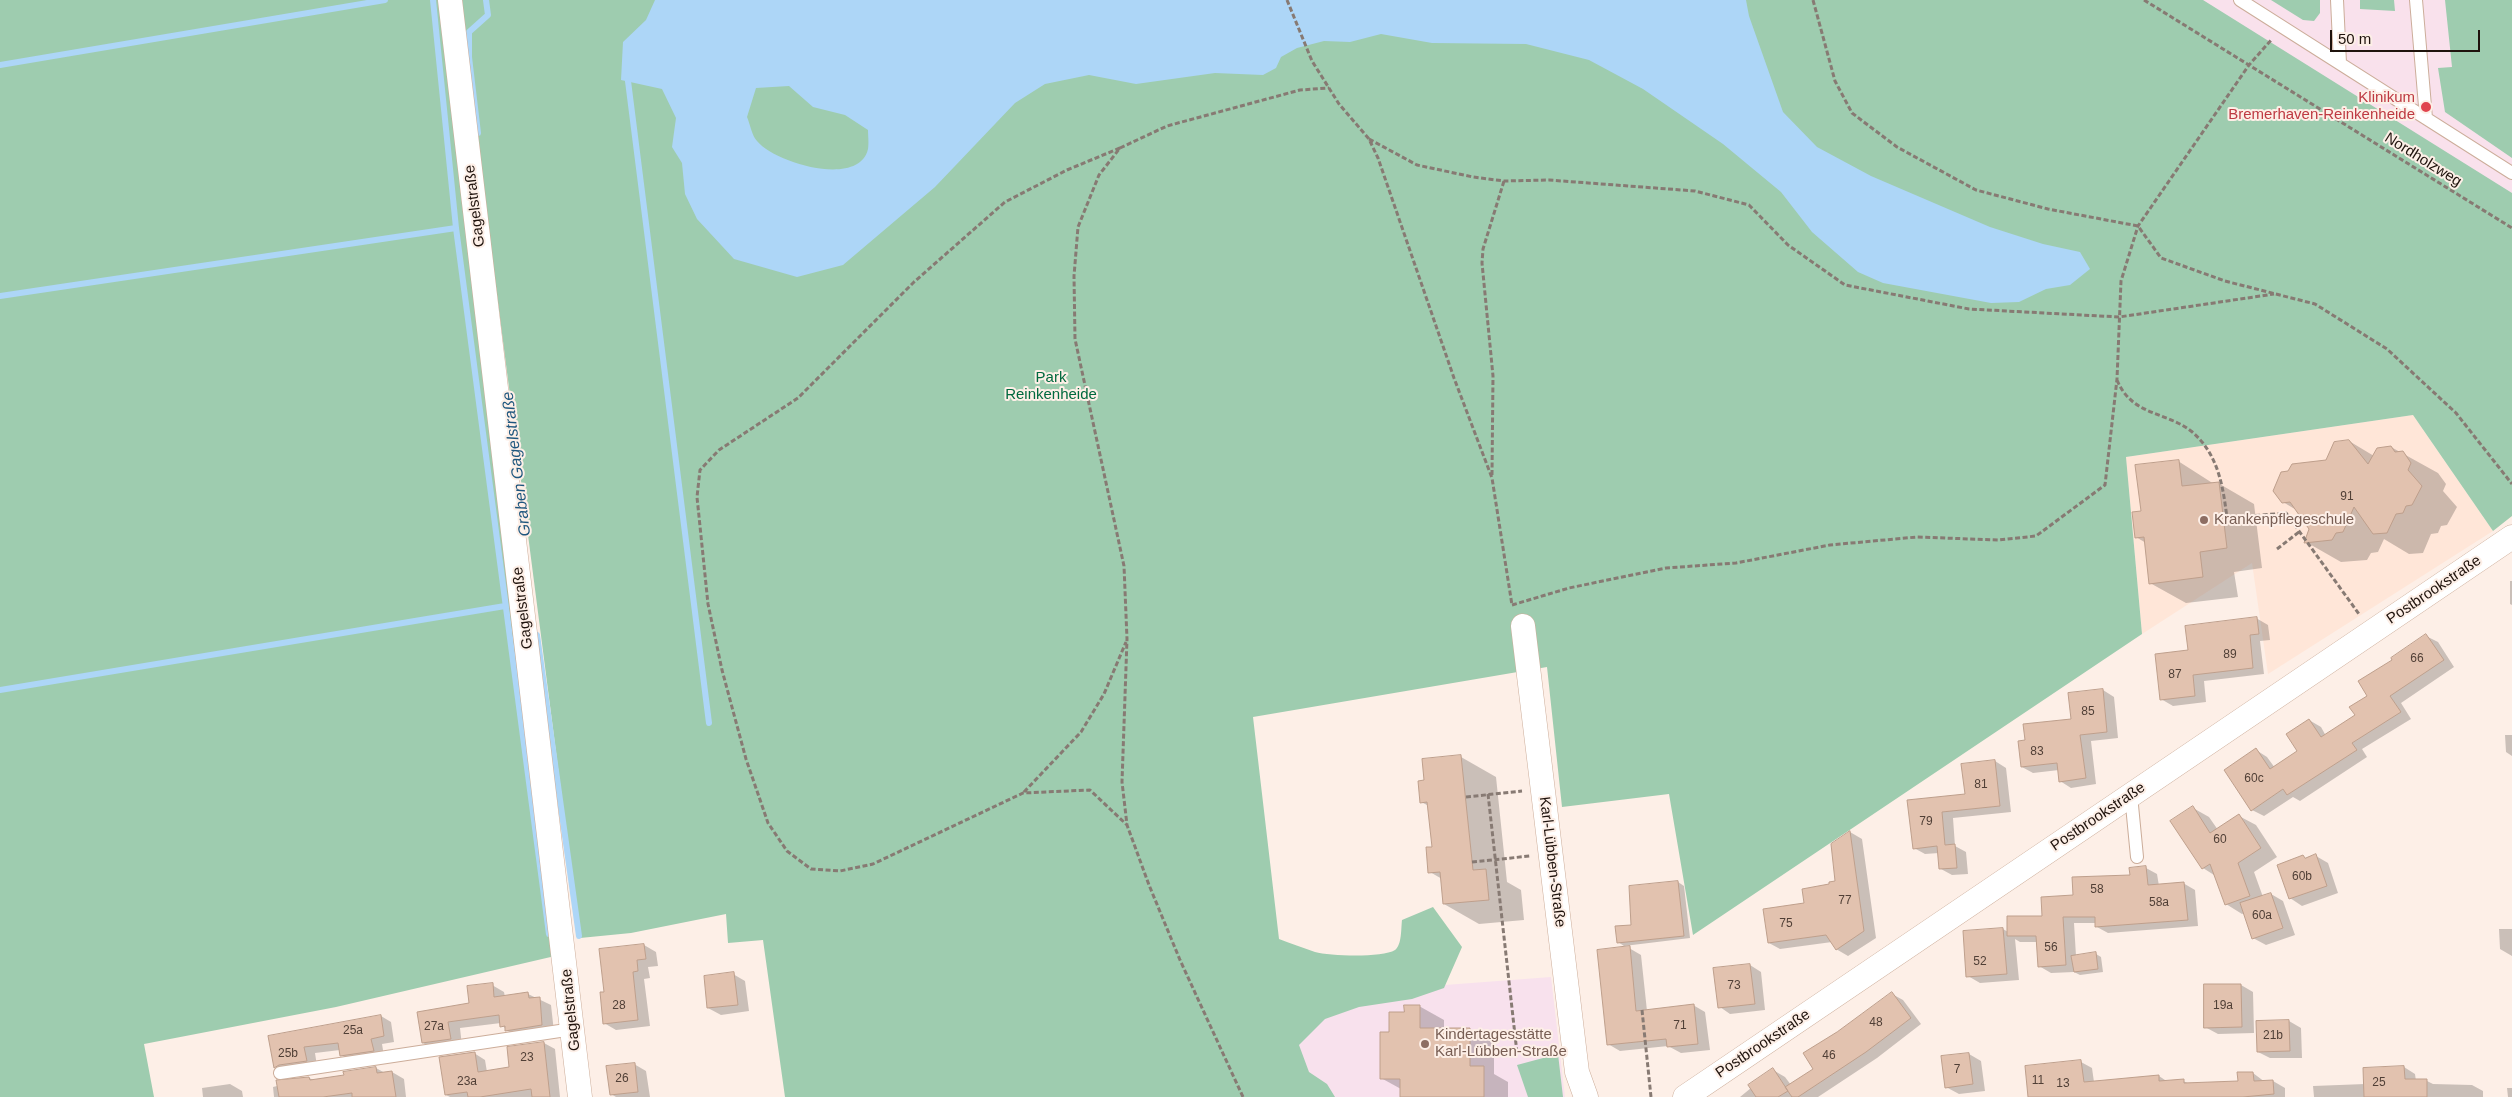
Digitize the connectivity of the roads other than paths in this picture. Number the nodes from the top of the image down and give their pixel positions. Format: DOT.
graph roads {
  1 [pos="450,0"];
  2 [pos="2240,0"];
  3 [pos="2337,0"];
  4 [pos="2416,0"];
  5 [pos="2340,64"];
  6 [pos="2426,118"];
  7 [pos="2512,172"];
  8 [pos="2512,537"];
  9 [pos="1523,626"];
  10 [pos="2131,795"];
  11 [pos="2137,857"];
  12 [pos="573,1029"];
  13 [pos="280,1073"];
  14 [pos="580,1097"];
  15 [pos="1586,1097"];
  16 [pos="1685,1097"];
  1 -- 12 [label="street, Gagelstraße"];
  2 -- 5 [label="lane"];
  3 -- 5 [label="lane"];
  4 -- 6 [label="lane"];
  5 -- 6 [label="lane"];
  6 -- 7 [label="lane"];
  8 -- 10 [label="street, Postbrookstraße"];
  9 -- 15 [label="street, Karl-Lübben-Straße"];
  10 -- 11 [label="lane"];
  10 -- 16 [label="street, Postbrookstraße"];
  12 -- 13 [label="lane"];
  12 -- 14 [label="street, Gagelstraße"];
}
